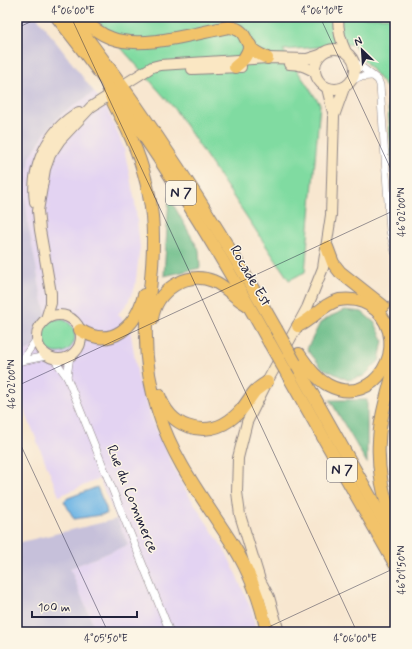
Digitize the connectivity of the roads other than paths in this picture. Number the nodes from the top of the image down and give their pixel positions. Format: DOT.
graph roads {
  1 [pos="57,17"];
  2 [pos="71,17"];
  3 [pos="81,17"];
  4 [pos="338,21"];
  5 [pos="250,46"];
  6 [pos="346,52"];
  7 [pos="324,53"];
  8 [pos="267,58"];
  9 [pos="355,62"];
  10 [pos="240,63"];
  11 [pos="315,72"];
  12 [pos="371,76"];
  13 [pos="353,80"];
  14 [pos="106,82"];
  15 [pos="128,82"];
  16 [pos="327,88"];
  17 [pos="344,88"];
  18 [pos="105,98"];
  19 [pos="334,116"];
  20 [pos="327,247"];
  21 [pos="395,252"];
  22 [pos="151,280"];
  23 [pos="51,293"];
  24 [pos="250,307"];
  25 [pos="65,316"];
  26 [pos="46,319"];
  27 [pos="395,324"];
  28 [pos="298,326"];
  29 [pos="80,330"];
  30 [pos="36,340"];
  31 [pos="70,356"];
  32 [pos="50,357"];
  33 [pos="297,358"];
  34 [pos="19,361"];
  35 [pos="395,366"];
  36 [pos="67,377"];
  37 [pos="267,382"];
  38 [pos="395,528"];
  39 [pos="395,541"];
  40 [pos="395,564"];
  41 [pos="260,580"];
  42 [pos="170,632"];
  43 [pos="267,632"];
  44 [pos="271,632"];
  45 [pos="279,632"];
  1 -- 14 [label="highway, Rocade Est"];
  2 -- 33 [label="highway, Rocade Est / N 7, bridge"];
  3 -- 5 [label="highway"];
  4 -- 6 [label="main road"];
  4 -- 7 [label="main road"];
  5 -- 8 [label="highway"];
  5 -- 10 [label="highway"];
  6 -- 7 [label="main road"];
  6 -- 9 [label="main road"];
  7 -- 8 [label="main road"];
  7 -- 11 [label="main road"];
  8 -- 10 [label="main road"];
  9 -- 12 [label="street"];
  9 -- 13 [label="main road"];
  10 -- 11 [label="main road"];
  10 -- 15 [label="main road"];
  11 -- 16 [label="main road"];
  12 -- 13 [label="street"];
  12 -- 21 [label="street"];
  13 -- 17 [label="main road"];
  14 -- 22 [label="highway"];
  14 -- 24 [label="highway, Rocade Est / N 7"];
  16 -- 17 [label="main road"];
  16 -- 19 [label="main road"];
  17 -- 19 [label="main road"];
  18 -- 23 [label="main road"];
  19 -- 20 [label="main road"];
  20 -- 27 [label="highway"];
  20 -- 28 [label="main road"];
  22 -- 29 [label="highway"];
  22 -- 43 [label="highway"];
  23 -- 25 [label="main road"];
  23 -- 26 [label="main road"];
  24 -- 37 [label="highway"];
  24 -- 40 [label="highway, Rocade Est / N 7, bridge"];
  25 -- 26 [label="main road"];
  25 -- 29 [label="main road"];
  26 -- 30 [label="main road"];
  28 -- 33 [label="highway"];
  28 -- 37 [label="main road"];
  29 -- 31 [label="main road"];
  30 -- 32 [label="main road"];
  30 -- 34 [label="street"];
  31 -- 32 [label="main road"];
  31 -- 36 [label="street"];
  32 -- 34 [label="street"];
  32 -- 36 [label="street, Rue du Commerce"];
  33 -- 39 [label="highway, Rocade Est / N 7"];
  35 -- 38 [label="highway"];
  36 -- 42 [label="street, Rue du Commerce"];
  37 -- 41 [label="main road"];
  41 -- 44 [label="main road"];
  41 -- 45 [label="main road"];
}
